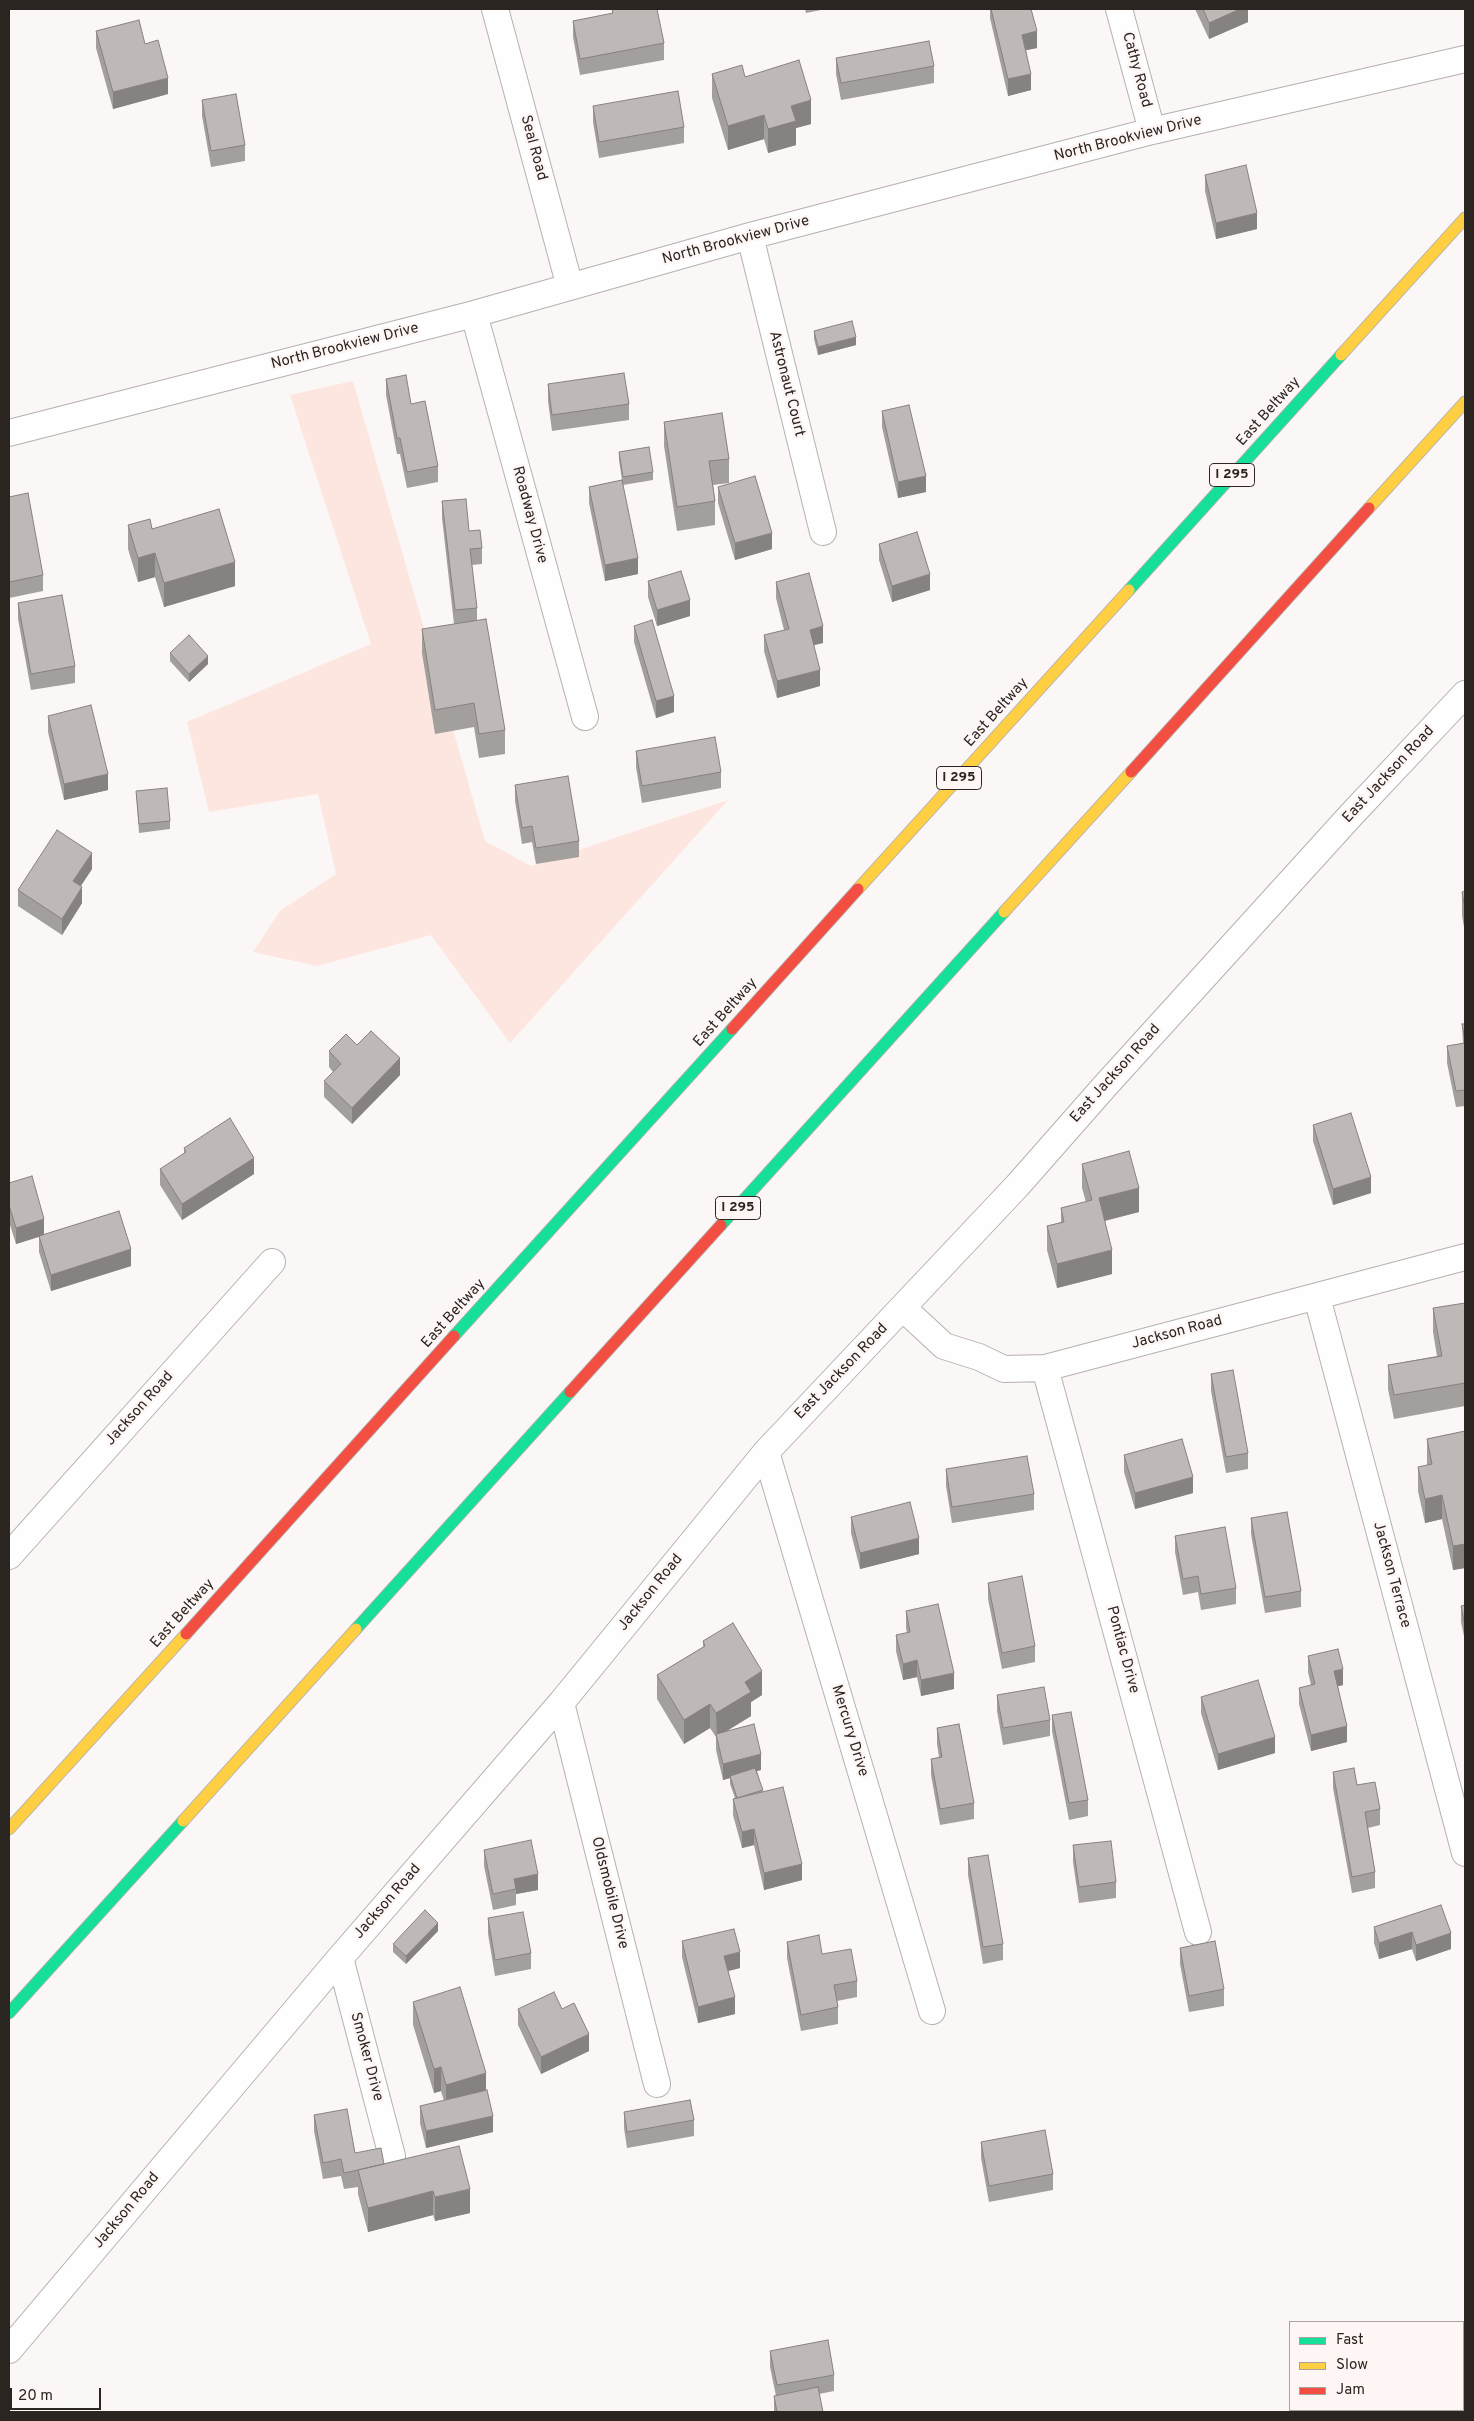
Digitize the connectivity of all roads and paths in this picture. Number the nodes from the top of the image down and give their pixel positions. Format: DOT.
graph roads {
  1 [pos="495,9"];
  2 [pos="1120,9"];
  3 [pos="1465,59"];
  4 [pos="1152,132"];
  5 [pos="1465,218"];
  6 [pos="750,236"];
  7 [pos="570,287"];
  8 [pos="474,314"];
  9 [pos="1465,402"];
  10 [pos="9,433"];
  11 [pos="823,532"];
  12 [pos="1465,694"];
  13 [pos="585,717"];
  14 [pos="1465,1257"];
  15 [pos="272,1262"];
  16 [pos="1317,1297"];
  17 [pos="903,1308"];
  18 [pos="1045,1368"];
  19 [pos="766,1452"];
  20 [pos="9,1556"];
  21 [pos="561,1703"];
  22 [pos="9,1829"];
  23 [pos="1465,1853"];
  24 [pos="1198,1932"];
  25 [pos="340,1958"];
  26 [pos="932,2011"];
  27 [pos="9,2013"];
  28 [pos="658,2084"];
  29 [pos="392,2156"];
  30 [pos="9,2350"];
  1 -- 7 [label="street, Seal Road"];
  2 -- 4 [label="street, Cathy Road"];
  3 -- 4 [label="street, North Brookview Drive"];
  4 -- 6 [label="street, North Brookview Drive"];
  5 -- 22 [label="highway, East Beltway / I 295"];
  6 -- 7 [label="street, North Brookview Drive"];
  6 -- 11 [label="street, Astronaut Court"];
  7 -- 8 [label="street, North Brookview Drive"];
  8 -- 10 [label="street, North Brookview Drive"];
  8 -- 13 [label="street, Roadway Drive"];
  9 -- 27 [label="highway, I 295"];
  12 -- 17 [label="street, East Jackson Road"];
  14 -- 16 [label="street, Jackson Road"];
  15 -- 20 [label="street, Jackson Road"];
  16 -- 18 [label="street, Jackson Road"];
  16 -- 23 [label="street, Jackson Terrace"];
  17 -- 18 [label="street, Jackson Road"];
  17 -- 19 [label="street, East Jackson Road"];
  18 -- 24 [label="street, Pontiac Drive"];
  19 -- 21 [label="street, Jackson Road"];
  19 -- 26 [label="street, Mercury Drive"];
  21 -- 25 [label="street, Jackson Road"];
  21 -- 28 [label="street, Oldsmobile Drive"];
  25 -- 29 [label="street, Smoker Drive"];
  25 -- 30 [label="street, Jackson Road"];
}
